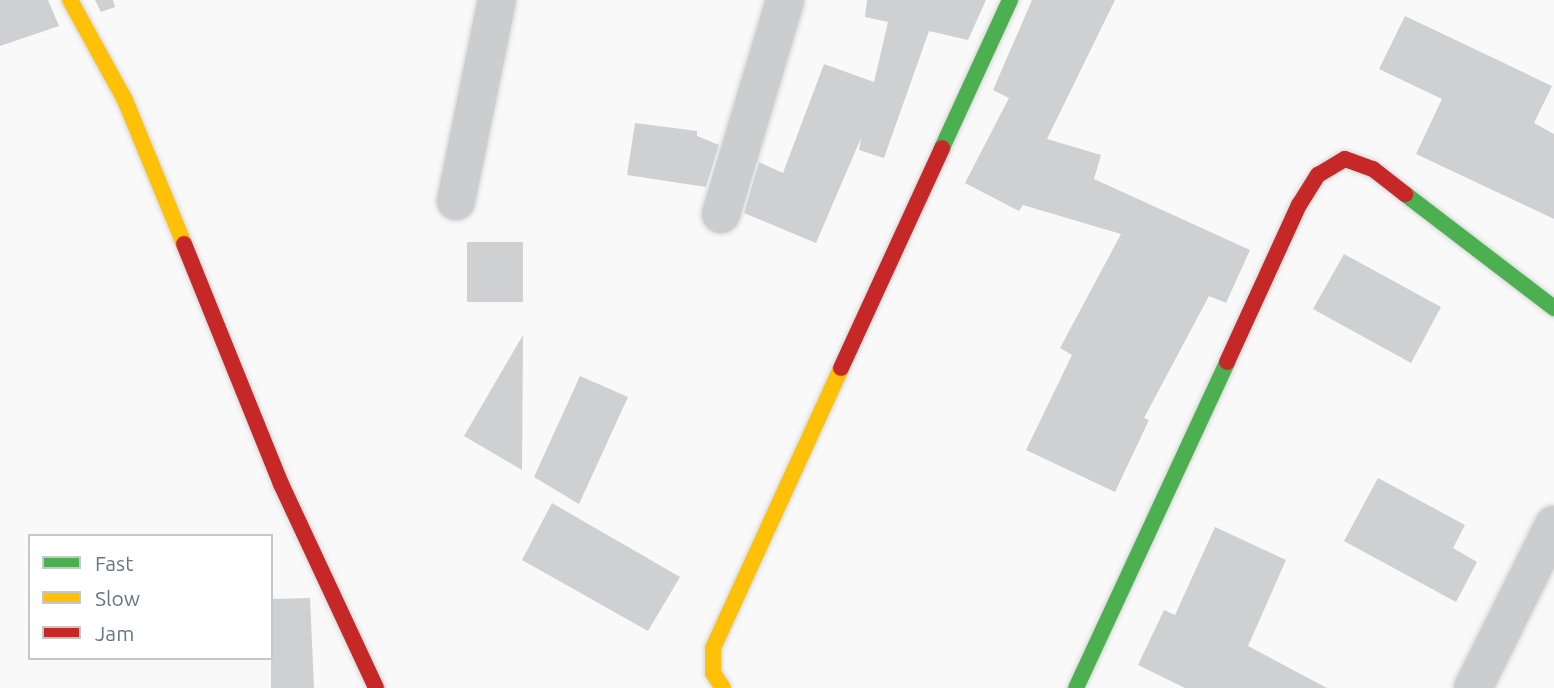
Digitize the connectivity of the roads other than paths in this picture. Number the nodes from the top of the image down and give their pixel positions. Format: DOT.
graph roads {
  1 [pos="70,0"];
  2 [pos="497,0"];
  3 [pos="785,0"];
  4 [pos="1010,0"];
  5 [pos="456,201"];
  6 [pos="721,214"];
  7 [pos="1554,308"];
  8 [pos="1554,525"];
  9 [pos="376,688"];
  10 [pos="723,688"];
  11 [pos="1076,688"];
  12 [pos="1473,688"];
  1 -- 9 [label="street"];
  2 -- 5 [label="street"];
  3 -- 6 [label="street"];
  4 -- 10 [label="street"];
  7 -- 11 [label="street"];
  8 -- 12 [label="street"];
}
